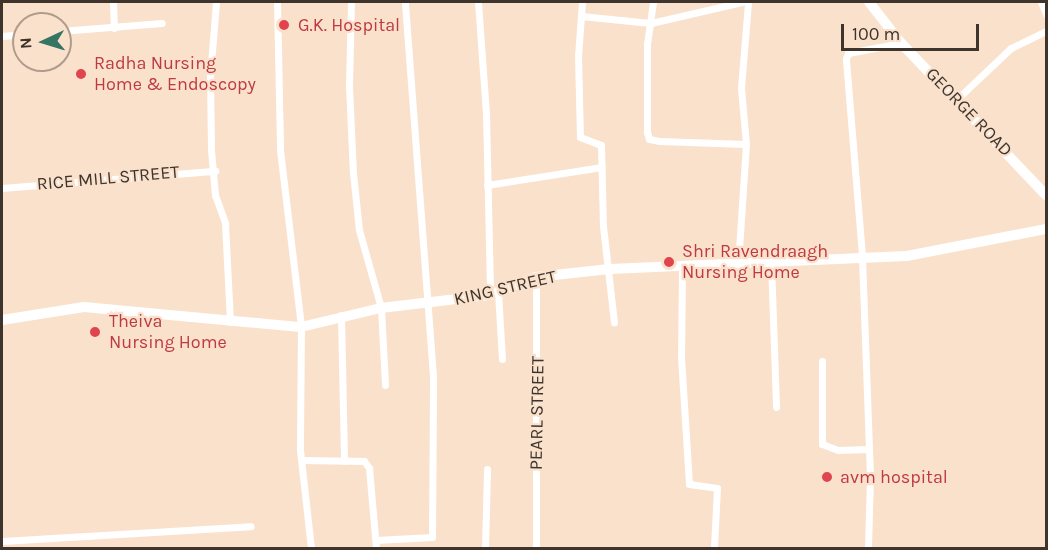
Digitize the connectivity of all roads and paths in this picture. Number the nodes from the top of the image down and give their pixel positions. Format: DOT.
graph roads {
  1 [pos="113,2"];
  2 [pos="216,2"];
  3 [pos="277,2"];
  4 [pos="351,2"];
  5 [pos="405,2"];
  6 [pos="478,2"];
  7 [pos="582,2"];
  8 [pos="653,2"];
  9 [pos="742,2"];
  10 [pos="748,2"];
  11 [pos="869,2"];
  12 [pos="1041,2"];
  13 [pos="1047,14"];
  14 [pos="581,16"];
  15 [pos="162,23"];
  16 [pos="651,23"];
  17 [pos="114,27"];
  18 [pos="72,30"];
  19 [pos="1047,31"];
  20 [pos="901,43"];
  21 [pos="957,99"];
  22 [pos="746,144"];
  23 [pos="602,167"];
  24 [pos="215,171"];
  25 [pos="487,184"];
  26 [pos="2,188"];
  27 [pos="1047,195"];
  28 [pos="1047,229"];
  29 [pos="862,255"];
  30 [pos="771,262"];
  31 [pos="738,263"];
  32 [pos="682,268"];
  33 [pos="610,269"];
  34 [pos="536,277"];
  35 [pos="494,294"];
  36 [pos="428,304"];
  37 [pos="381,308"];
  38 [pos="341,315"];
  39 [pos="2,320"];
  40 [pos="230,322"];
  41 [pos="614,322"];
  42 [pos="301,327"];
  43 [pos="502,359"];
  44 [pos="822,361"];
  45 [pos="385,385"];
  46 [pos="776,407"];
  47 [pos="869,449"];
  48 [pos="302,460"];
  49 [pos="344,461"];
  50 [pos="487,469"];
  51 [pos="251,526"];
  52 [pos="376,540"];
  53 [pos="2,541"];
  54 [pos="311,549"];
  55 [pos="376,549"];
  56 [pos="485,549"];
  57 [pos="536,549"];
  58 [pos="714,549"];
  59 [pos="868,549"];
  1 -- 17 [label="street"];
  2 -- 24 [label="street"];
  3 -- 42 [label="street"];
  4 -- 37 [label="street"];
  5 -- 36 [label="street"];
  6 -- 25 [label="street"];
  7 -- 14 [label="street"];
  8 -- 16 [label="street"];
  9 -- 16 [label="street"];
  10 -- 22 [label="street"];
  11 -- 20 [label="street, GEORGE ROAD"];
  12 -- 13 [label="street"];
  14 -- 16 [label="street"];
  14 -- 23 [label="street"];
  15 -- 17 [label="street"];
  16 -- 22 [label="street"];
  17 -- 18 [label="street"];
  19 -- 21 [label="street"];
  20 -- 21 [label="street, GEORGE ROAD"];
  20 -- 29 [label="street"];
  21 -- 27 [label="street, GEORGE ROAD"];
  22 -- 31 [label="street"];
  23 -- 25 [label="street"];
  23 -- 33 [label="street"];
  24 -- 26 [label="street, RICE MILL STREET"];
  24 -- 40 [label="street"];
  25 -- 35 [label="street"];
  28 -- 29 [label="street, KING STREET"];
  29 -- 30 [label="street, KING STREET"];
  29 -- 47 [label="street"];
  30 -- 31 [label="street, KING STREET"];
  30 -- 46 [label="street"];
  31 -- 32 [label="street, KING STREET"];
  32 -- 33 [label="street, KING STREET"];
  32 -- 58 [label="street"];
  33 -- 34 [label="street, KING STREET"];
  33 -- 41 [label="street"];
  34 -- 35 [label="street, KING STREET"];
  34 -- 57 [label="street, PEARL STREET"];
  35 -- 36 [label="street, KING STREET"];
  35 -- 43 [label="street"];
  36 -- 37 [label="street, KING STREET"];
  36 -- 52 [label="street"];
  37 -- 38 [label="street, KING STREET"];
  37 -- 45 [label="street"];
  38 -- 42 [label="street, KING STREET"];
  38 -- 49 [label="street"];
  39 -- 40 [label="street, KING STREET"];
  40 -- 42 [label="street, KING STREET"];
  42 -- 48 [label="street"];
  44 -- 47 [label="street"];
  47 -- 59 [label="street"];
  48 -- 49 [label="street"];
  48 -- 54 [label="street"];
  49 -- 52 [label="street"];
  50 -- 56 [label="street"];
  51 -- 53 [label="street"];
  52 -- 55 [label="street"];
}
